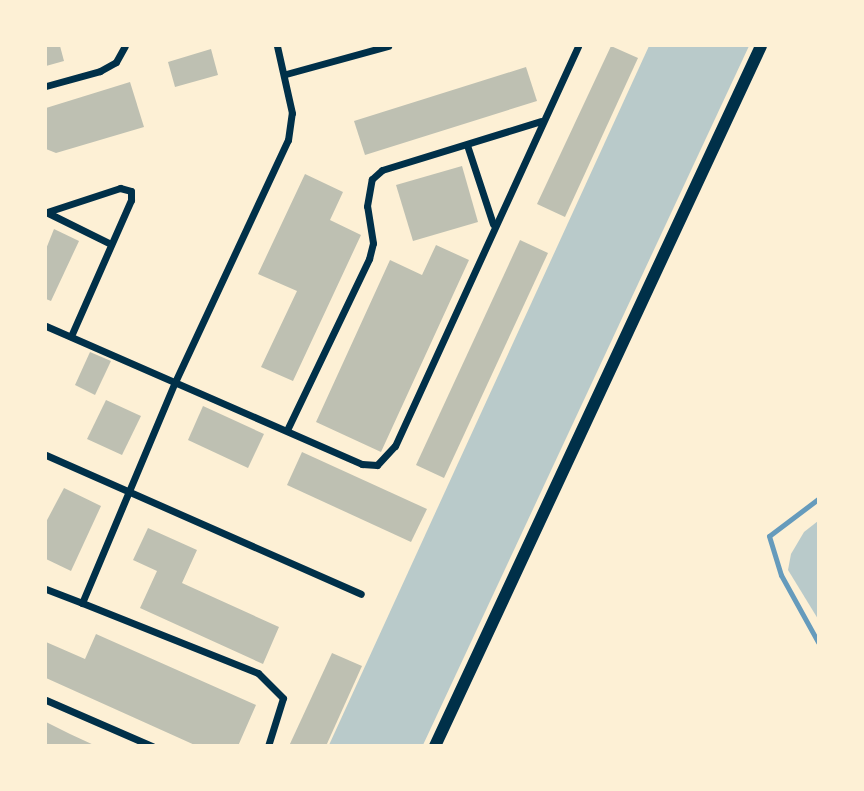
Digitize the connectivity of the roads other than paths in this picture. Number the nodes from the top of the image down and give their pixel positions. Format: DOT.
graph roads {
  1 [pos="125,46"];
  2 [pos="277,46"];
  3 [pos="388,46"];
  4 [pos="578,46"];
  5 [pos="761,46"];
  6 [pos="286,74"];
  7 [pos="46,86"];
  8 [pos="541,121"];
  9 [pos="467,145"];
  10 [pos="46,212"];
  11 [pos="493,224"];
  12 [pos="111,244"];
  13 [pos="46,326"];
  14 [pos="71,336"];
  15 [pos="175,382"];
  16 [pos="287,430"];
  17 [pos="46,455"];
  18 [pos="130,490"];
  19 [pos="46,589"];
  20 [pos="360,594"];
  21 [pos="82,604"];
  22 [pos="46,700"];
  23 [pos="152,746"];
  24 [pos="268,746"];
  25 [pos="435,746"];
  1 -- 7 [label="street"];
  2 -- 6 [label="street"];
  3 -- 6 [label="street"];
  4 -- 8 [label="street"];
  5 -- 25 [label="main road"];
  6 -- 15 [label="street"];
  8 -- 9 [label="street"];
  8 -- 11 [label="street"];
  9 -- 11 [label="street"];
  9 -- 16 [label="street"];
  10 -- 12 [label="street"];
  10 -- 12 [label="street"];
  11 -- 16 [label="street"];
  12 -- 14 [label="street"];
  13 -- 14 [label="street"];
  14 -- 15 [label="street"];
  15 -- 16 [label="street"];
  15 -- 18 [label="street"];
  17 -- 18 [label="street"];
  18 -- 20 [label="street"];
  18 -- 21 [label="street"];
  19 -- 21 [label="street"];
  21 -- 24 [label="street"];
  22 -- 23 [label="street"];
}
